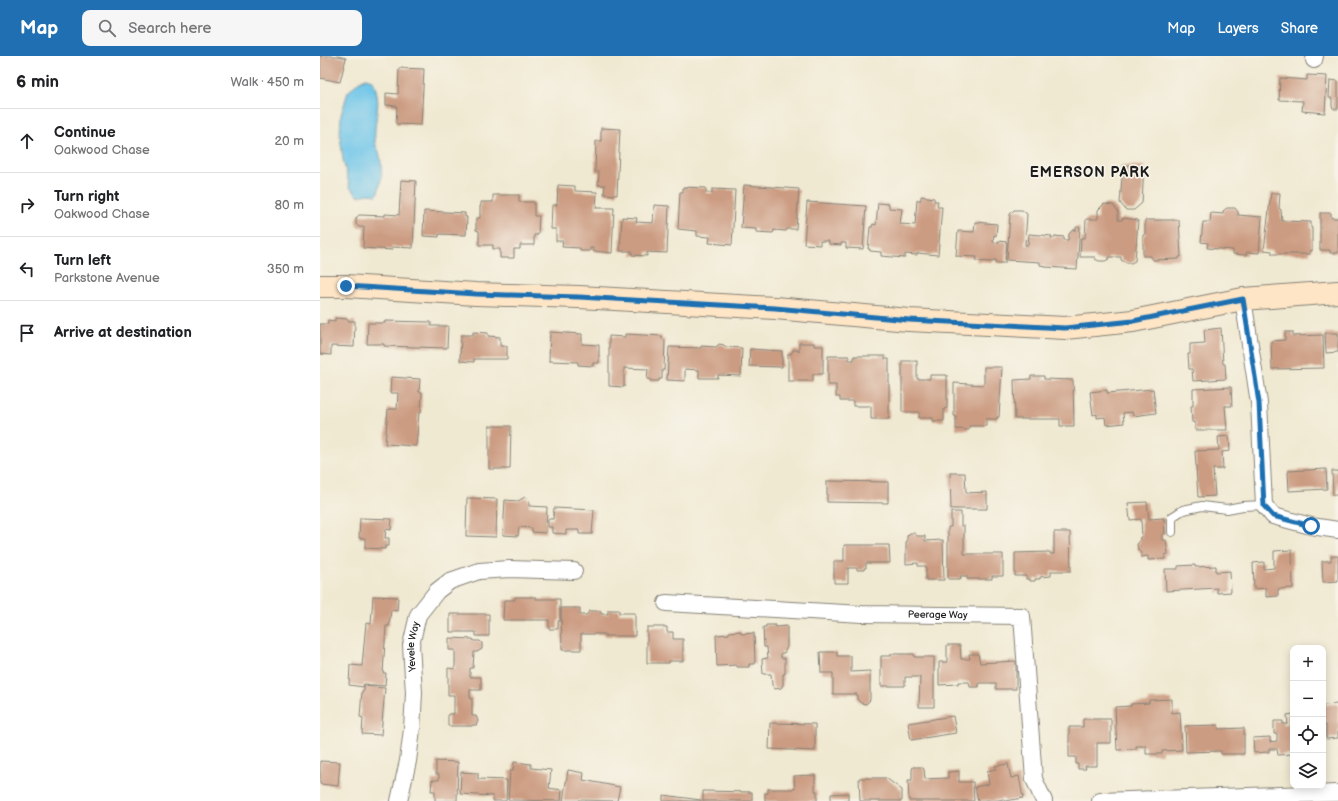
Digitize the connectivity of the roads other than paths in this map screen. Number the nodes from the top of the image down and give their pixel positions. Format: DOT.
graph roads {
  1 [pos="320,286"];
  2 [pos="1338,292"];
  3 [pos="1243,299"];
  4 [pos="1264,506"];
  5 [pos="1338,530"];
  6 [pos="1172,532"];
  7 [pos="574,571"];
  8 [pos="666,603"];
  9 [pos="1338,793"];
  10 [pos="1183,799"];
  11 [pos="398,801"];
  12 [pos="1044,801"];
  13 [pos="1100,801"];
  1 -- 3 [label="street"];
  2 -- 3 [label="street"];
  3 -- 4 [label="street"];
  4 -- 5 [label="street"];
  4 -- 6 [label="lane"];
  7 -- 11 [label="street, Yevele Way"];
  8 -- 12 [label="street, Peerage Way"];
  9 -- 10 [label="street"];
  10 -- 13 [label="street"];
}
